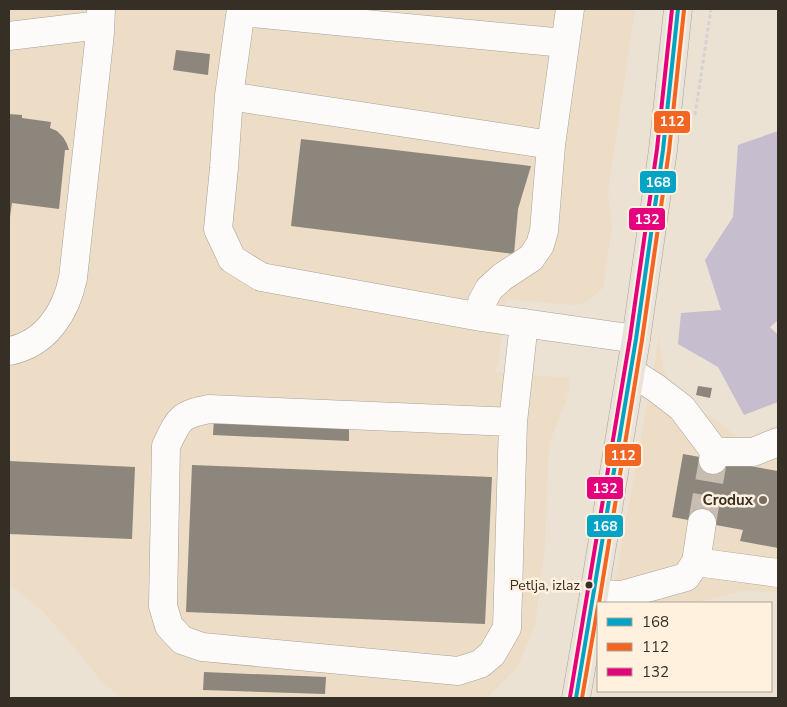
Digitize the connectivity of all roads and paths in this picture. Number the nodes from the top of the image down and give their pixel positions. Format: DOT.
graph roads {
  1 [pos="570,9"];
  2 [pos="678,9"];
  3 [pos="241,10"];
  4 [pos="100,17"];
  5 [pos="9,36"];
  6 [pos="564,43"];
  7 [pos="229,96"];
  8 [pos="551,144"];
  9 [pos="481,317"];
  10 [pos="524,323"];
  11 [pos="636,338"];
  12 [pos="9,351"];
  13 [pos="631,372"];
  14 [pos="513,422"];
  15 [pos="778,442"];
  16 [pos="702,523"];
  17 [pos="696,562"];
  18 [pos="778,573"];
  19 [pos="594,594"];
  20 [pos="576,698"];
  1 -- 6 [label="lane"];
  2 -- 11 [label="main road"];
  3 -- 6 [label="lane"];
  3 -- 7 [label="lane"];
  4 -- 5 [label="lane"];
  4 -- 12 [label="lane"];
  6 -- 8 [label="lane"];
  7 -- 8 [label="lane"];
  7 -- 9 [label="lane"];
  8 -- 9 [label="lane"];
  9 -- 10 [label="lane"];
  10 -- 11 [label="lane"];
  10 -- 14 [label="lane"];
  11 -- 13 [label="main road"];
  13 -- 15 [label="lane"];
  13 -- 19 [label="main road"];
  14 -- 14 [label="lane"];
  16 -- 17 [label="lane"];
  17 -- 18 [label="lane"];
  17 -- 19 [label="lane"];
  19 -- 20 [label="main road"];
}
